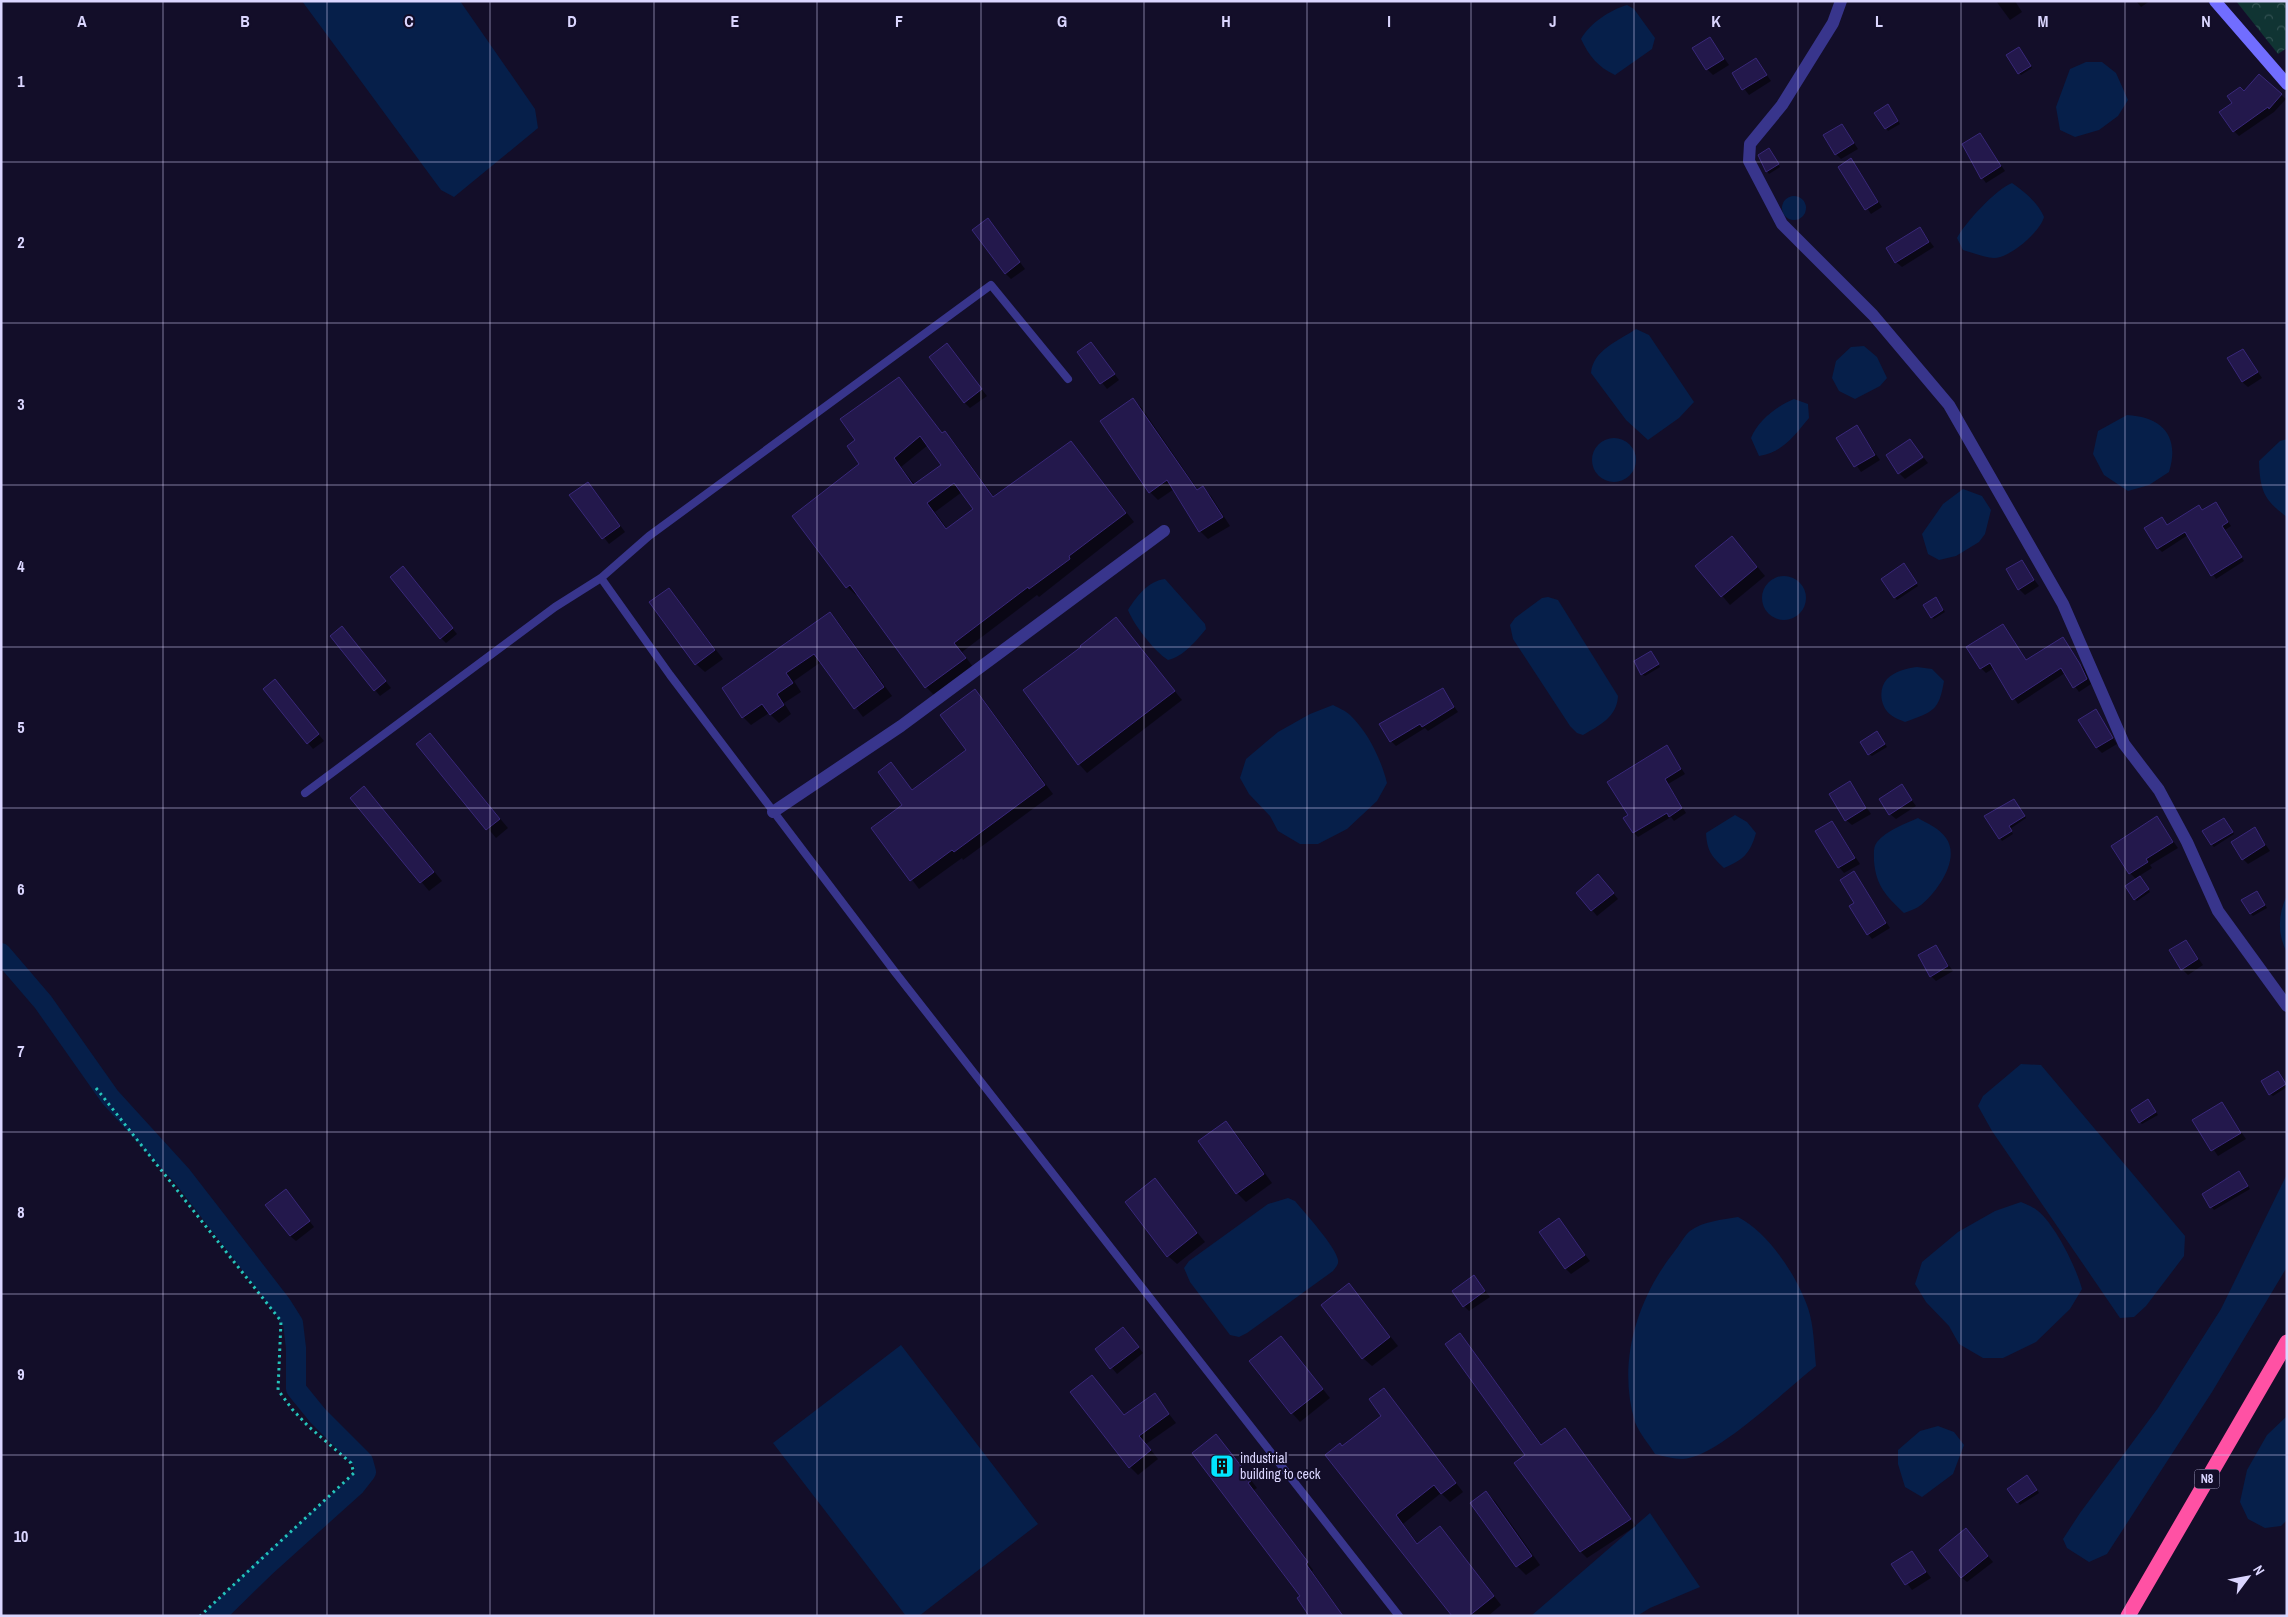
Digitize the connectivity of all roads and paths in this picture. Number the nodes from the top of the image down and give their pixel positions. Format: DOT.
graph roads {
  1 [pos="1841,1"];
  2 [pos="2215,1"];
  3 [pos="2287,84"];
  4 [pos="1068,379"];
  5 [pos="1164,532"];
  6 [pos="601,578"];
  7 [pos="305,793"];
  8 [pos="773,812"];
  9 [pos="2287,1006"];
  10 [pos="96,1088"];
  11 [pos="2287,1342"];
  12 [pos="200,1616"];
  13 [pos="1399,1616"];
  14 [pos="2128,1616"];
  1 -- 9 [label="street"];
  2 -- 3 [label="street"];
  4 -- 6 [label="lane"];
  5 -- 8 [label="street"];
  6 -- 7 [label="lane"];
  6 -- 8 [label="lane"];
  8 -- 13 [label="lane"];
  10 -- 12 [label="path"];
  11 -- 14 [label="highway, N8"];
}
